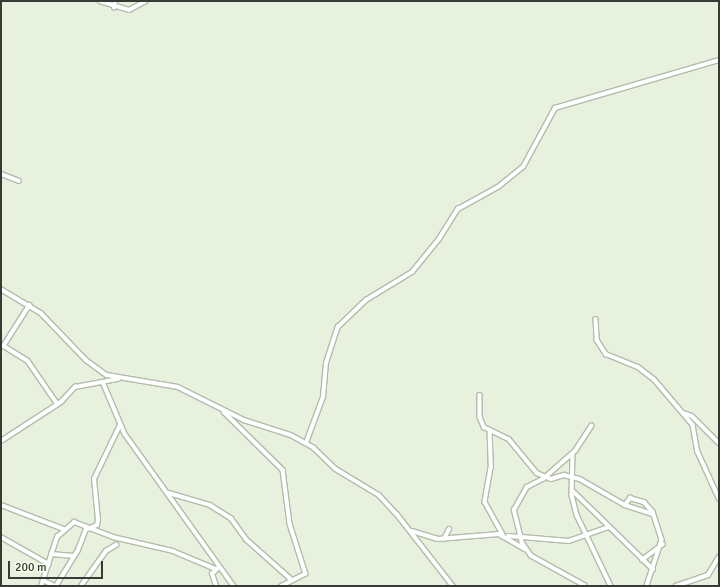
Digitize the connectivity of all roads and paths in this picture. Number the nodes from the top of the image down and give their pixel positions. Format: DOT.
graph roads {
  1 [pos="100,1"];
  2 [pos="115,1"];
  3 [pos="146,1"];
  4 [pos="114,8"];
  5 [pos="719,60"];
  6 [pos="1,174"];
  7 [pos="19,181"];
  8 [pos="1,289"];
  9 [pos="30,305"];
  10 [pos="596,319"];
  11 [pos="121,379"];
  12 [pos="103,382"];
  13 [pos="480,394"];
  14 [pos="58,403"];
  15 [pos="222,409"];
  16 [pos="683,413"];
  17 [pos="120,425"];
  18 [pos="591,426"];
  19 [pos="490,430"];
  20 [pos="1,441"];
  21 [pos="719,443"];
  22 [pos="306,444"];
  23 [pos="573,453"];
  24 [pos="546,477"];
  25 [pos="572,479"];
  26 [pos="168,492"];
  27 [pos="573,492"];
  28 [pos="719,497"];
  29 [pos="1,504"];
  30 [pos="625,505"];
  31 [pos="653,514"];
  32 [pos="609,527"];
  33 [pos="64,529"];
  34 [pos="86,529"];
  35 [pos="410,529"];
  36 [pos="449,529"];
  37 [pos="505,535"];
  38 [pos="1,537"];
  39 [pos="522,537"];
  40 [pos="586,537"];
  41 [pos="444,539"];
  42 [pos="662,544"];
  43 [pos="116,545"];
  44 [pos="525,549"];
  45 [pos="51,554"];
  46 [pos="74,556"];
  47 [pos="719,557"];
  48 [pos="642,560"];
  49 [pos="49,564"];
  50 [pos="218,568"];
  51 [pos="653,569"];
  52 [pos="292,580"];
  53 [pos="45,581"];
  54 [pos="41,586"];
  55 [pos="55,586"];
  56 [pos="81,586"];
  57 [pos="216,586"];
  58 [pos="234,586"];
  59 [pos="282,586"];
  60 [pos="453,586"];
  61 [pos="585,586"];
  62 [pos="611,586"];
  63 [pos="647,586"];
  64 [pos="676,586"];
  1 -- 4 [label="street"];
  2 -- 4 [label="street"];
  3 -- 4 [label="street"];
  5 -- 22 [label="street"];
  6 -- 7 [label="street"];
  8 -- 9 [label="street"];
  9 -- 11 [label="street"];
  9 -- 14 [label="street"];
  10 -- 16 [label="street"];
  11 -- 12 [label="street"];
  11 -- 15 [label="street"];
  12 -- 14 [label="street"];
  12 -- 17 [label="street"];
  13 -- 19 [label="street"];
  14 -- 20 [label="street"];
  15 -- 22 [label="street"];
  15 -- 52 [label="street"];
  16 -- 21 [label="street"];
  16 -- 28 [label="street"];
  17 -- 26 [label="street"];
  17 -- 34 [label="street"];
  18 -- 23 [label="street"];
  19 -- 24 [label="street"];
  19 -- 37 [label="street"];
  22 -- 35 [label="street"];
  23 -- 24 [label="street"];
  23 -- 25 [label="street"];
  24 -- 25 [label="street"];
  24 -- 39 [label="street"];
  25 -- 27 [label="street"];
  25 -- 30 [label="street"];
  26 -- 50 [label="street"];
  26 -- 52 [label="street"];
  27 -- 32 [label="street"];
  27 -- 40 [label="street"];
  29 -- 33 [label="street"];
  30 -- 31 [label="street"];
  30 -- 31 [label="street"];
  31 -- 42 [label="street"];
  32 -- 40 [label="street"];
  32 -- 48 [label="street"];
  33 -- 34 [label="street"];
  33 -- 45 [label="street"];
  34 -- 46 [label="street"];
  34 -- 50 [label="street"];
  35 -- 41 [label="street"];
  35 -- 60 [label="street"];
  36 -- 41 [label="street"];
  37 -- 39 [label="street"];
  37 -- 41 [label="street"];
  37 -- 44 [label="street"];
  38 -- 49 [label="street"];
  39 -- 40 [label="street"];
  39 -- 44 [label="street"];
  40 -- 62 [label="street"];
  42 -- 48 [label="street"];
  42 -- 51 [label="street"];
  43 -- 56 [label="street"];
  44 -- 61 [label="street"];
  45 -- 46 [label="street"];
  45 -- 49 [label="street"];
  46 -- 55 [label="street"];
  47 -- 64 [label="street"];
  48 -- 51 [label="street"];
  49 -- 53 [label="street"];
  50 -- 57 [label="street"];
  50 -- 58 [label="street"];
  51 -- 63 [label="street"];
  52 -- 59 [label="street"];
  53 -- 54 [label="street"];
  53 -- 55 [label="street"];
}
